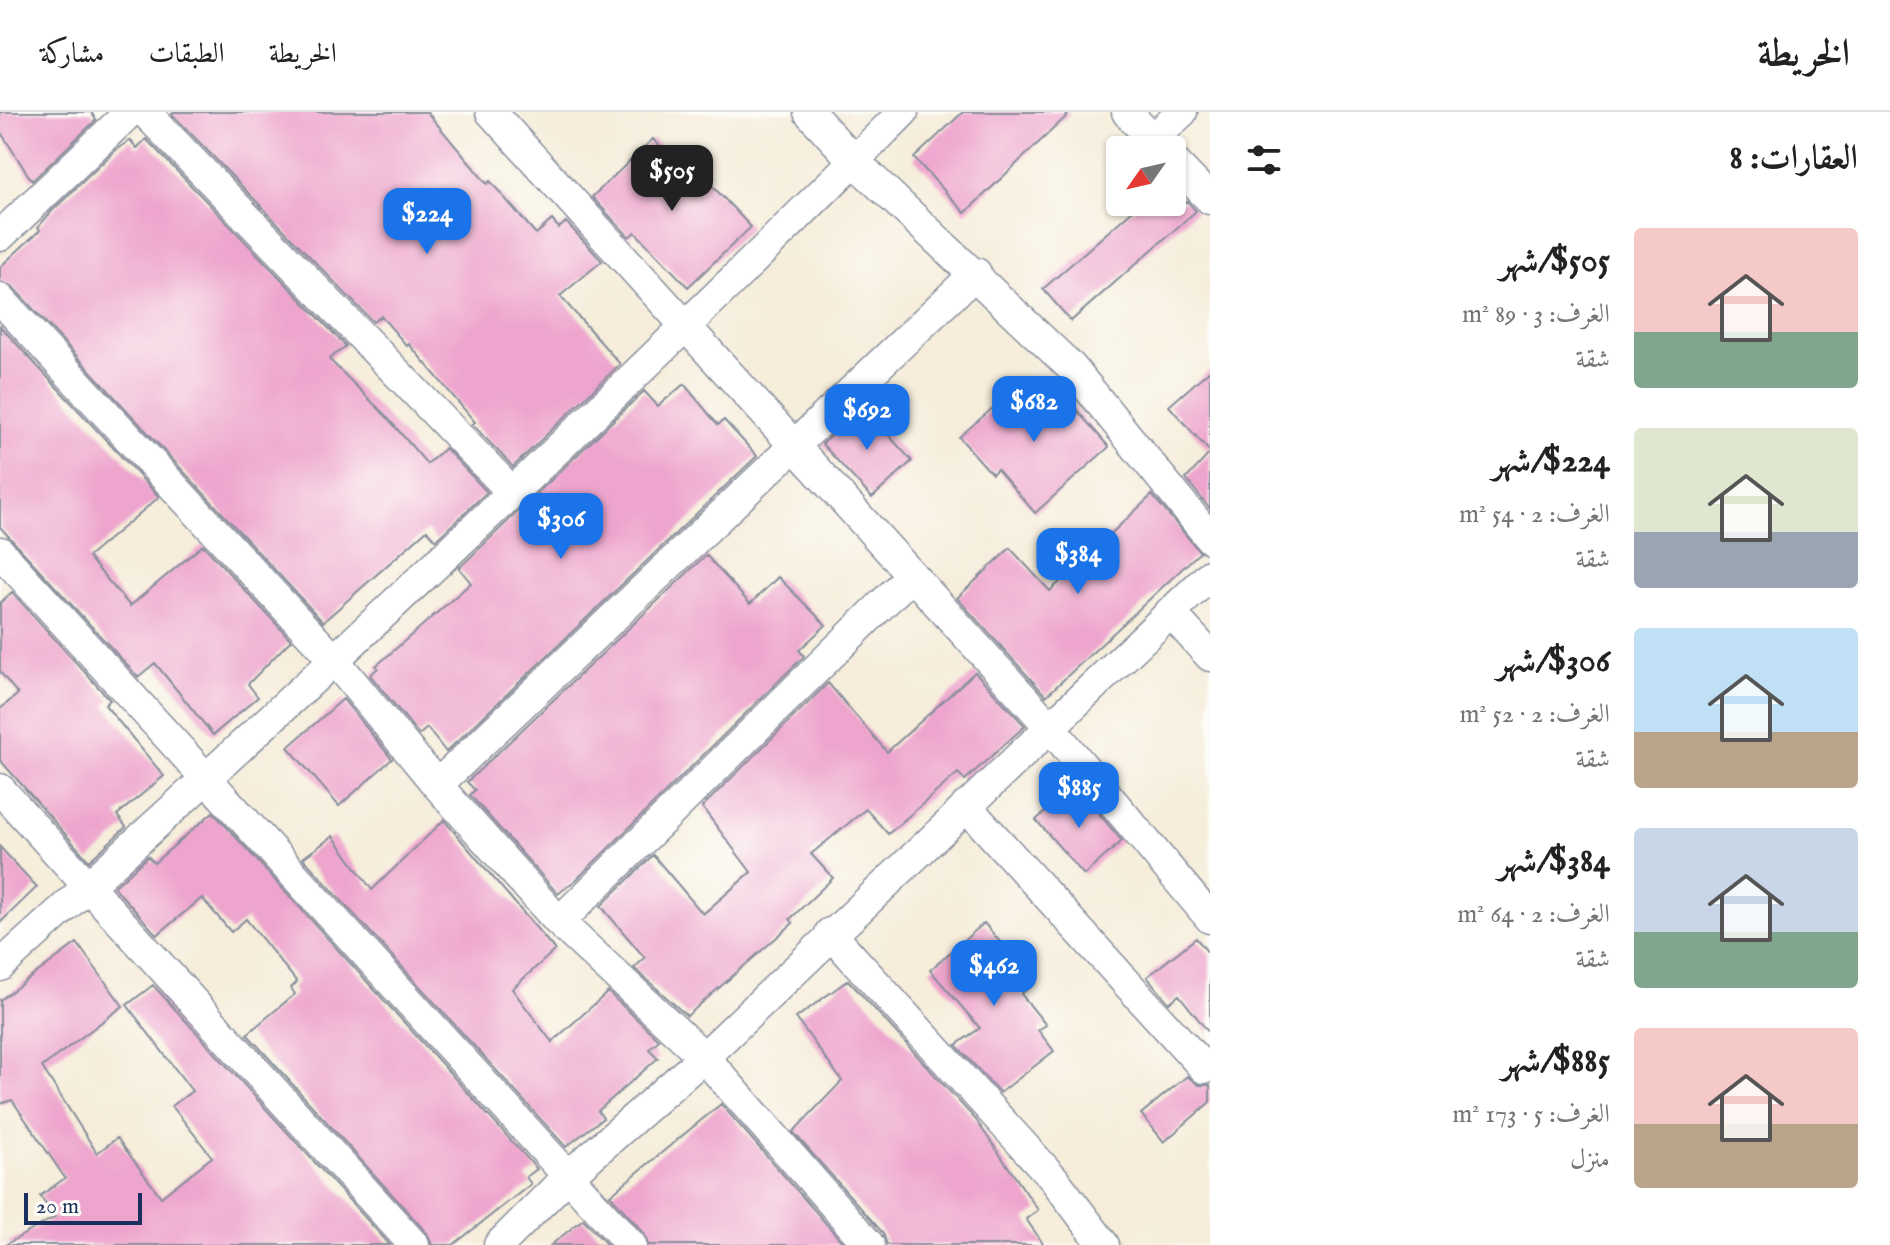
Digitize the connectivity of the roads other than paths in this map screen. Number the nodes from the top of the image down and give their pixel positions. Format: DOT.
graph roads {
  1 [pos="130,112"];
  2 [pos="145,112"];
  3 [pos="491,112"];
  4 [pos="809,112"];
  5 [pos="903,112"];
  6 [pos="1127,112"];
  7 [pos="1182,112"];
  8 [pos="1149,136"];
  9 [pos="1169,136"];
  10 [pos="854,161"];
  11 [pos="1186,174"];
  12 [pos="1210,199"];
  13 [pos="2,229"];
  14 [pos="976,273"];
  15 [pos="0,299"];
  16 [pos="688,327"];
  17 [pos="795,448"];
  18 [pos="513,493"];
  19 [pos="1210,538"];
  20 [pos="0,552"];
  21 [pos="912,575"];
  22 [pos="1210,575"];
  23 [pos="1170,612"];
  24 [pos="1210,656"];
  25 [pos="335,661"];
  26 [pos="1049,726"];
  27 [pos="208,777"];
  28 [pos="437,785"];
  29 [pos="0,789"];
  30 [pos="966,806"];
  31 [pos="89,885"];
  32 [pos="1210,918"];
  33 [pos="559,922"];
  34 [pos="830,933"];
  35 [pos="0,966"];
  36 [pos="704,1057"];
  37 [pos="1210,1066"];
  38 [pos="567,1177"];
  39 [pos="414,1245"];
  40 [pos="499,1245"];
  41 [pos="631,1245"];
  42 [pos="869,1245"];
  43 [pos="1104,1245"];
  1 -- 13 [label="street"];
  2 -- 18 [label="street"];
  3 -- 16 [label="street"];
  4 -- 10 [label="street"];
  5 -- 10 [label="street"];
  6 -- 8 [label="street"];
  7 -- 9 [label="street"];
  10 -- 14 [label="street"];
  10 -- 16 [label="street"];
  11 -- 12 [label="street"];
  14 -- 17 [label="street"];
  14 -- 19 [label="street"];
  15 -- 25 [label="street"];
  16 -- 17 [label="street"];
  16 -- 18 [label="street"];
  17 -- 21 [label="street"];
  17 -- 28 [label="street"];
  18 -- 25 [label="street"];
  20 -- 27 [label="street"];
  21 -- 26 [label="street"];
  21 -- 33 [label="street"];
  22 -- 23 [label="street"];
  23 -- 24 [label="street"];
  23 -- 26 [label="street"];
  25 -- 27 [label="street"];
  25 -- 28 [label="street"];
  26 -- 30 [label="street"];
  26 -- 32 [label="street"];
  27 -- 31 [label="street"];
  27 -- 38 [label="street"];
  28 -- 33 [label="street"];
  29 -- 31 [label="street"];
  30 -- 34 [label="street"];
  30 -- 37 [label="street"];
  31 -- 35 [label="street"];
  31 -- 39 [label="street"];
  33 -- 36 [label="street"];
  34 -- 36 [label="street"];
  34 -- 43 [label="street"];
  36 -- 38 [label="street"];
  36 -- 42 [label="street"];
  38 -- 40 [label="street"];
  38 -- 41 [label="street"];
}
